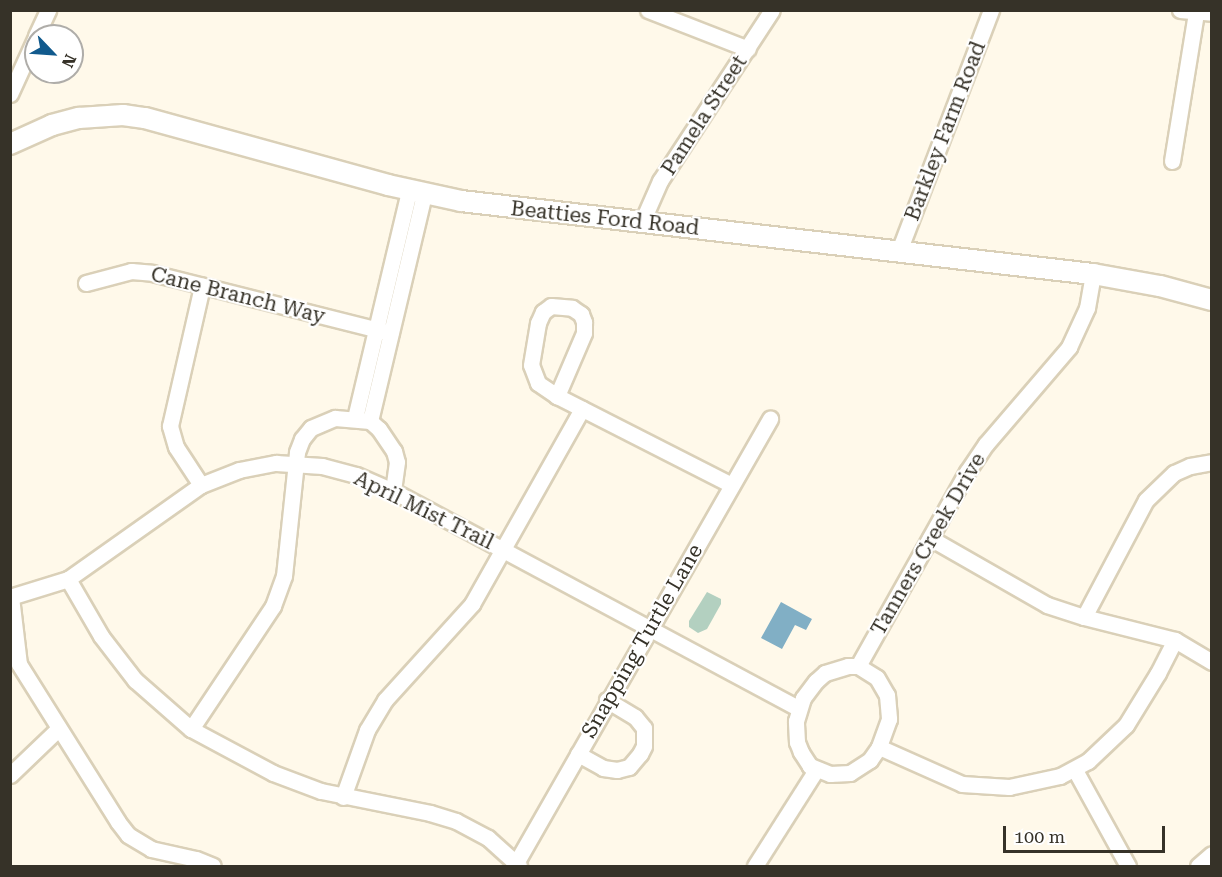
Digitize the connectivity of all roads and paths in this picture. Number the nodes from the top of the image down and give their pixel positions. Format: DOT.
graph roads {
  1 [pos="48,10"];
  2 [pos="648,10"];
  3 [pos="772,10"];
  4 [pos="991,10"];
  5 [pos="1180,10"];
  6 [pos="1204,12"];
  7 [pos="42,24"];
  8 [pos="748,49"];
  9 [pos="24,63"];
  10 [pos="10,94"];
  11 [pos="10,144"];
  12 [pos="1172,161"];
  13 [pos="417,193"];
  14 [pos="642,222"];
  15 [pos="899,251"];
  16 [pos="1094,274"];
  17 [pos="86,284"];
  18 [pos="202,286"];
  19 [pos="1212,300"];
  20 [pos="384,331"];
  21 [pos="557,396"];
  22 [pos="582,409"];
  23 [pos="770,419"];
  24 [pos="362,420"];
  25 [pos="1212,462"];
  26 [pos="295,463"];
  27 [pos="201,485"];
  28 [pos="732,485"];
  29 [pos="393,491"];
  30 [pos="930,538"];
  31 [pos="502,547"];
  32 [pos="68,579"];
  33 [pos="11,597"];
  34 [pos="1084,617"];
  35 [pos="648,628"];
  36 [pos="1174,640"];
  37 [pos="1212,662"];
  38 [pos="858,666"];
  39 [pos="608,700"];
  40 [pos="798,708"];
  41 [pos="58,729"];
  42 [pos="191,729"];
  43 [pos="879,747"];
  44 [pos="578,754"];
  45 [pos="816,770"];
  46 [pos="1076,770"];
  47 [pos="10,775"];
  48 [pos="343,797"];
  49 [pos="159,852"];
  50 [pos="1212,854"];
  51 [pos="517,865"];
  52 [pos="152,867"];
  53 [pos="213,867"];
  54 [pos="755,867"];
  55 [pos="1128,867"];
  56 [pos="1198,867"];
  1 -- 7 [label="street"];
  2 -- 8 [label="street"];
  3 -- 8 [label="street, Pamela Street"];
  4 -- 15 [label="street, Barkley Farm Road"];
  5 -- 6 [label="street"];
  6 -- 12 [label="street"];
  8 -- 14 [label="street, Pamela Street"];
  9 -- 10 [label="street"];
  11 -- 13 [label="main road, Beatties Ford Road"];
  13 -- 14 [label="main road, Beatties Ford Road"];
  13 -- 20 [label="street"];
  14 -- 15 [label="main road, Beatties Ford Road"];
  15 -- 16 [label="main road, Beatties Ford Road"];
  16 -- 19 [label="main road, Beatties Ford Road"];
  16 -- 30 [label="street, Tanners Creek Drive"];
  17 -- 18 [label="street, Cane Branch Way"];
  18 -- 20 [label="street, Cane Branch Way"];
  18 -- 27 [label="street"];
  20 -- 24 [label="street"];
  21 -- 21 [label="street"];
  21 -- 22 [label="street"];
  22 -- 28 [label="street"];
  22 -- 31 [label="street"];
  23 -- 28 [label="street, Snapping Turtle Lane"];
  24 -- 26 [label="street"];
  24 -- 29 [label="street"];
  25 -- 34 [label="street"];
  26 -- 27 [label="street, April Mist Trail"];
  26 -- 29 [label="street, April Mist Trail"];
  26 -- 42 [label="street"];
  27 -- 32 [label="street, April Mist Trail"];
  28 -- 35 [label="street, Snapping Turtle Lane"];
  29 -- 31 [label="street, April Mist Trail"];
  30 -- 34 [label="street"];
  30 -- 38 [label="street, Tanners Creek Drive"];
  31 -- 35 [label="street, April Mist Trail"];
  31 -- 48 [label="street"];
  32 -- 33 [label="street, April Mist Trail"];
  32 -- 42 [label="street"];
  33 -- 41 [label="street"];
  34 -- 36 [label="street"];
  35 -- 39 [label="street, Snapping Turtle Lane"];
  35 -- 40 [label="street, April Mist Trail"];
  36 -- 37 [label="street"];
  36 -- 46 [label="street"];
  38 -- 40 [label="street"];
  38 -- 43 [label="street"];
  39 -- 44 [label="street, Snapping Turtle Lane"];
  39 -- 44 [label="street"];
  40 -- 45 [label="street"];
  41 -- 47 [label="street"];
  41 -- 49 [label="street"];
  42 -- 48 [label="street"];
  43 -- 45 [label="street"];
  43 -- 46 [label="street"];
  44 -- 51 [label="street, Snapping Turtle Lane"];
  45 -- 54 [label="street"];
  46 -- 55 [label="street"];
  48 -- 51 [label="street"];
  49 -- 52 [label="street"];
  49 -- 53 [label="street"];
  50 -- 56 [label="street"];
}
